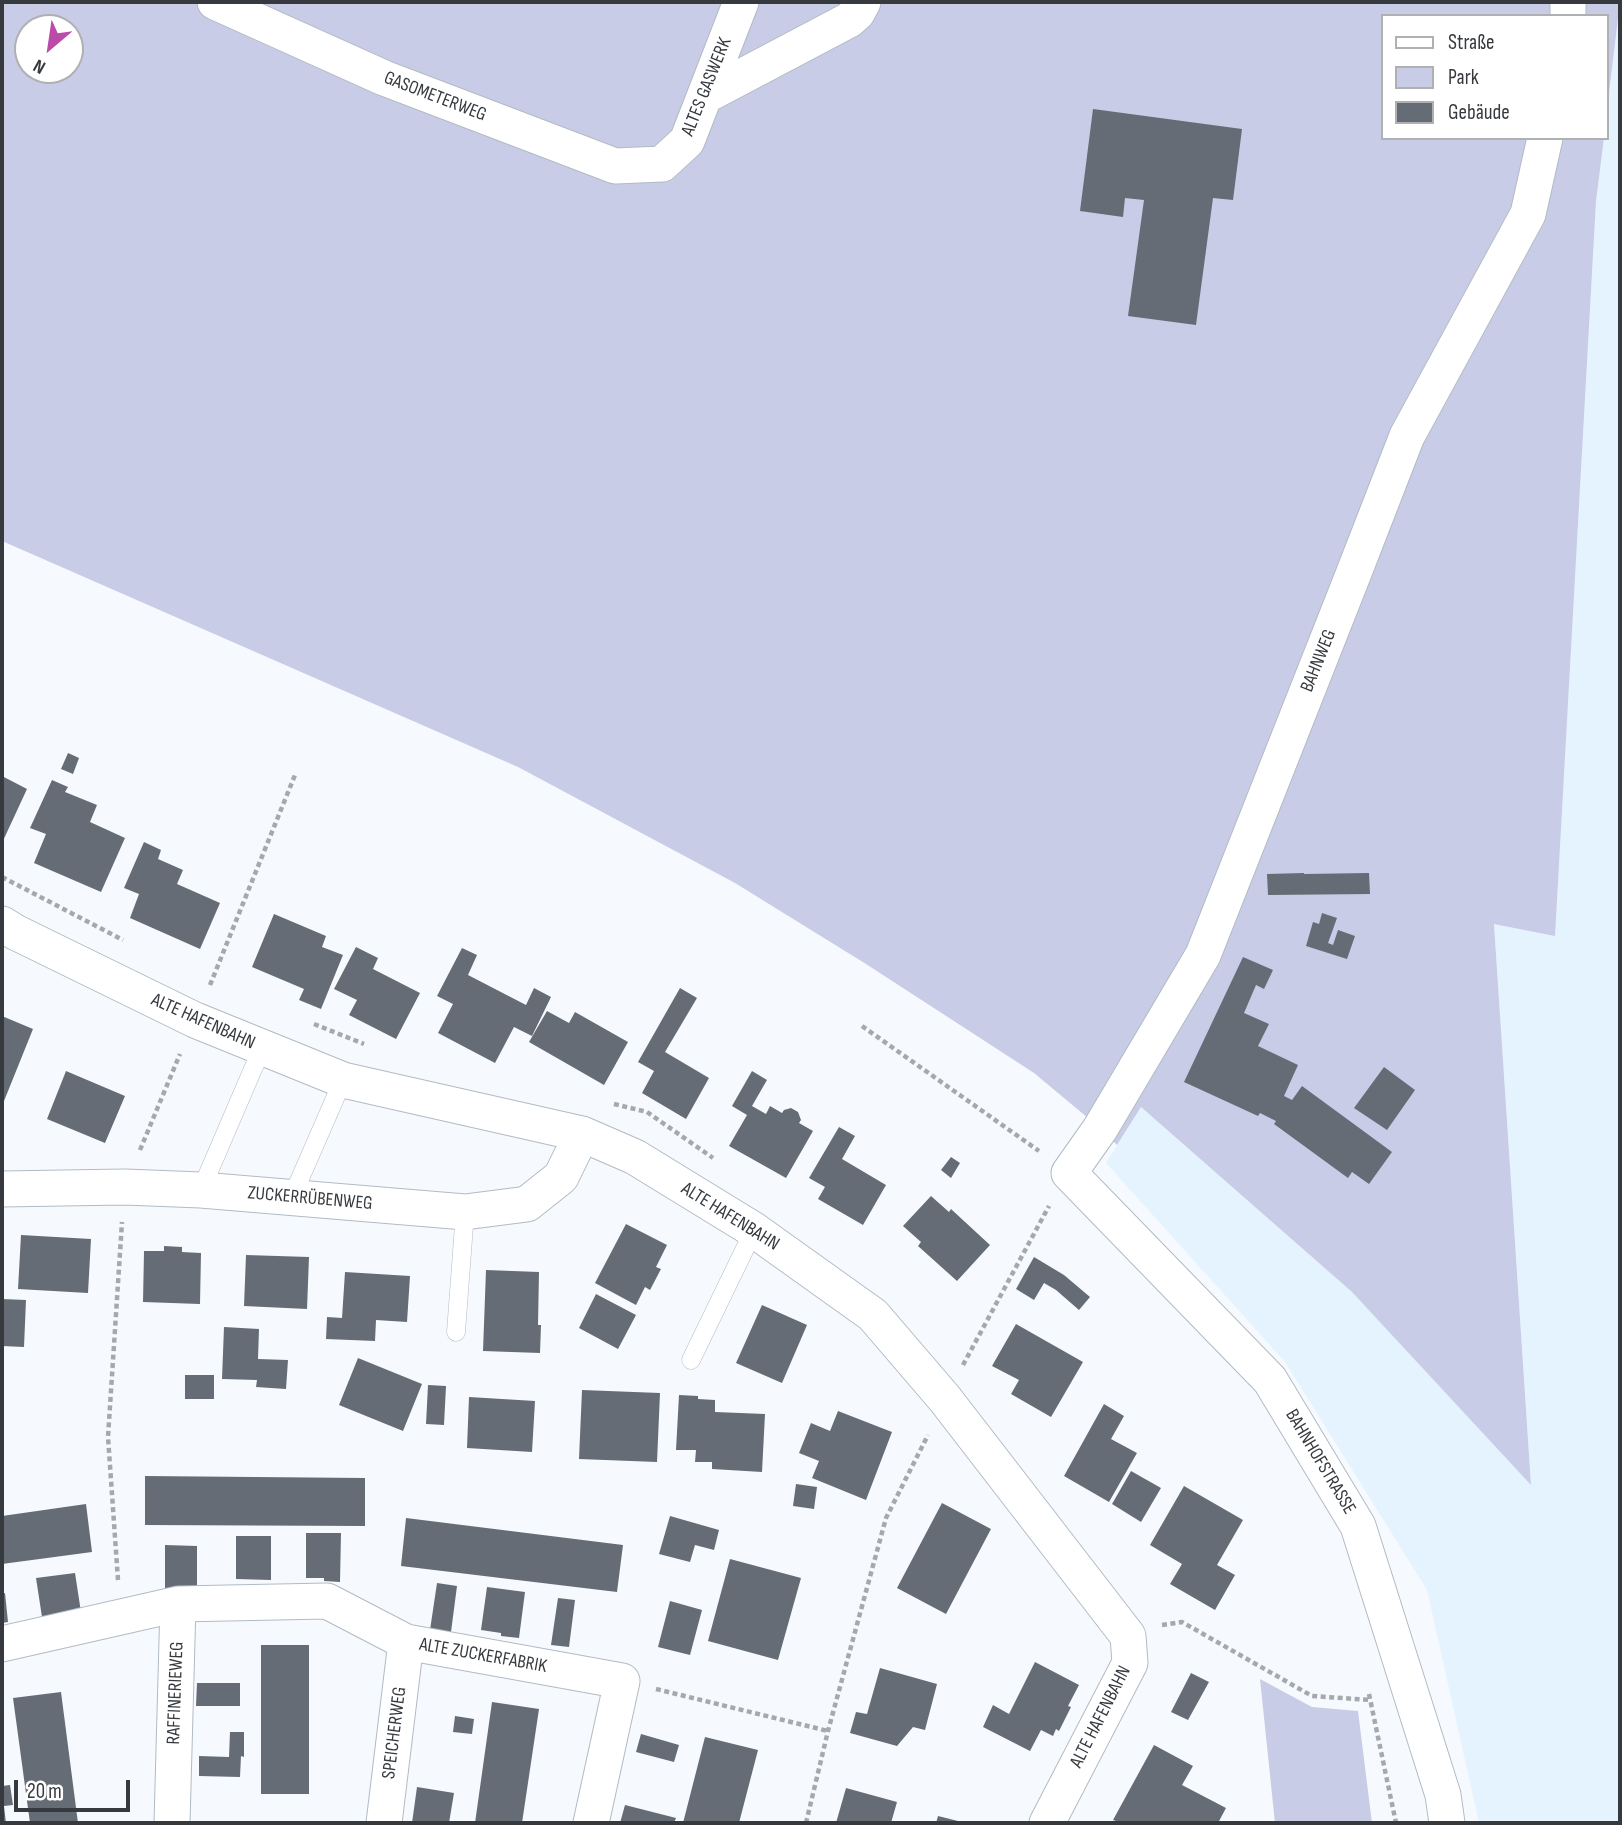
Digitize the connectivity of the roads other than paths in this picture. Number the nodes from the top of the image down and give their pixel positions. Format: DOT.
graph roads {
  1 [pos="215,2"];
  2 [pos="741,2"];
  3 [pos="863,2"];
  4 [pos="705,96"];
  5 [pos="1545,140"];
  6 [pos="662,164"];
  7 [pos="2,923"];
  8 [pos="262,1048"];
  9 [pos="343,1080"];
  10 [pos="582,1134"];
  11 [pos="1069,1173"];
  12 [pos="2,1189"];
  13 [pos="201,1190"];
  14 [pos="292,1197"];
  15 [pos="465,1212"];
  16 [pos="754,1230"];
  17 [pos="456,1332"];
  18 [pos="691,1360"];
  19 [pos="178,1604"];
  20 [pos="406,1642"];
  21 [pos="2,1644"];
  22 [pos="173,1823"];
  23 [pos="384,1823"];
  24 [pos="592,1823"];
  25 [pos="1047,1823"];
  26 [pos="1447,1823"];
  1 -- 6 [label="street, GASOMETERWEG"];
  2 -- 4 [label="street, ALTES GASWERK"];
  3 -- 4 [label="street"];
  4 -- 6 [label="street, ALTES GASWERK"];
  5 -- 11 [label="street, BAHNWEG"];
  7 -- 8 [label="street, ALTE HAFENBAHN"];
  8 -- 9 [label="street, ALTE HAFENBAHN"];
  8 -- 13 [label="lane"];
  9 -- 10 [label="street, ALTE HAFENBAHN"];
  9 -- 14 [label="lane"];
  10 -- 15 [label="street, ZUCKERRÜBENWEG"];
  10 -- 16 [label="street, ALTE HAFENBAHN"];
  11 -- 26 [label="street, BAHNHOFSTRASSE"];
  12 -- 13 [label="street, ZUCKERRÜBENWEG"];
  13 -- 14 [label="street, ZUCKERRÜBENWEG"];
  14 -- 15 [label="street, ZUCKERRÜBENWEG"];
  15 -- 17 [label="lane"];
  16 -- 18 [label="lane"];
  16 -- 25 [label="street, ALTE HAFENBAHN"];
  19 -- 20 [label="street, ALTE ZUCKERFABRIK"];
  19 -- 21 [label="street, ALTE ZUCKERFABRIK"];
  19 -- 22 [label="street, RAFFINERIEWEG"];
  20 -- 23 [label="street, SPEICHERWEG"];
  20 -- 24 [label="street, ALTE ZUCKERFABRIK"];
}
